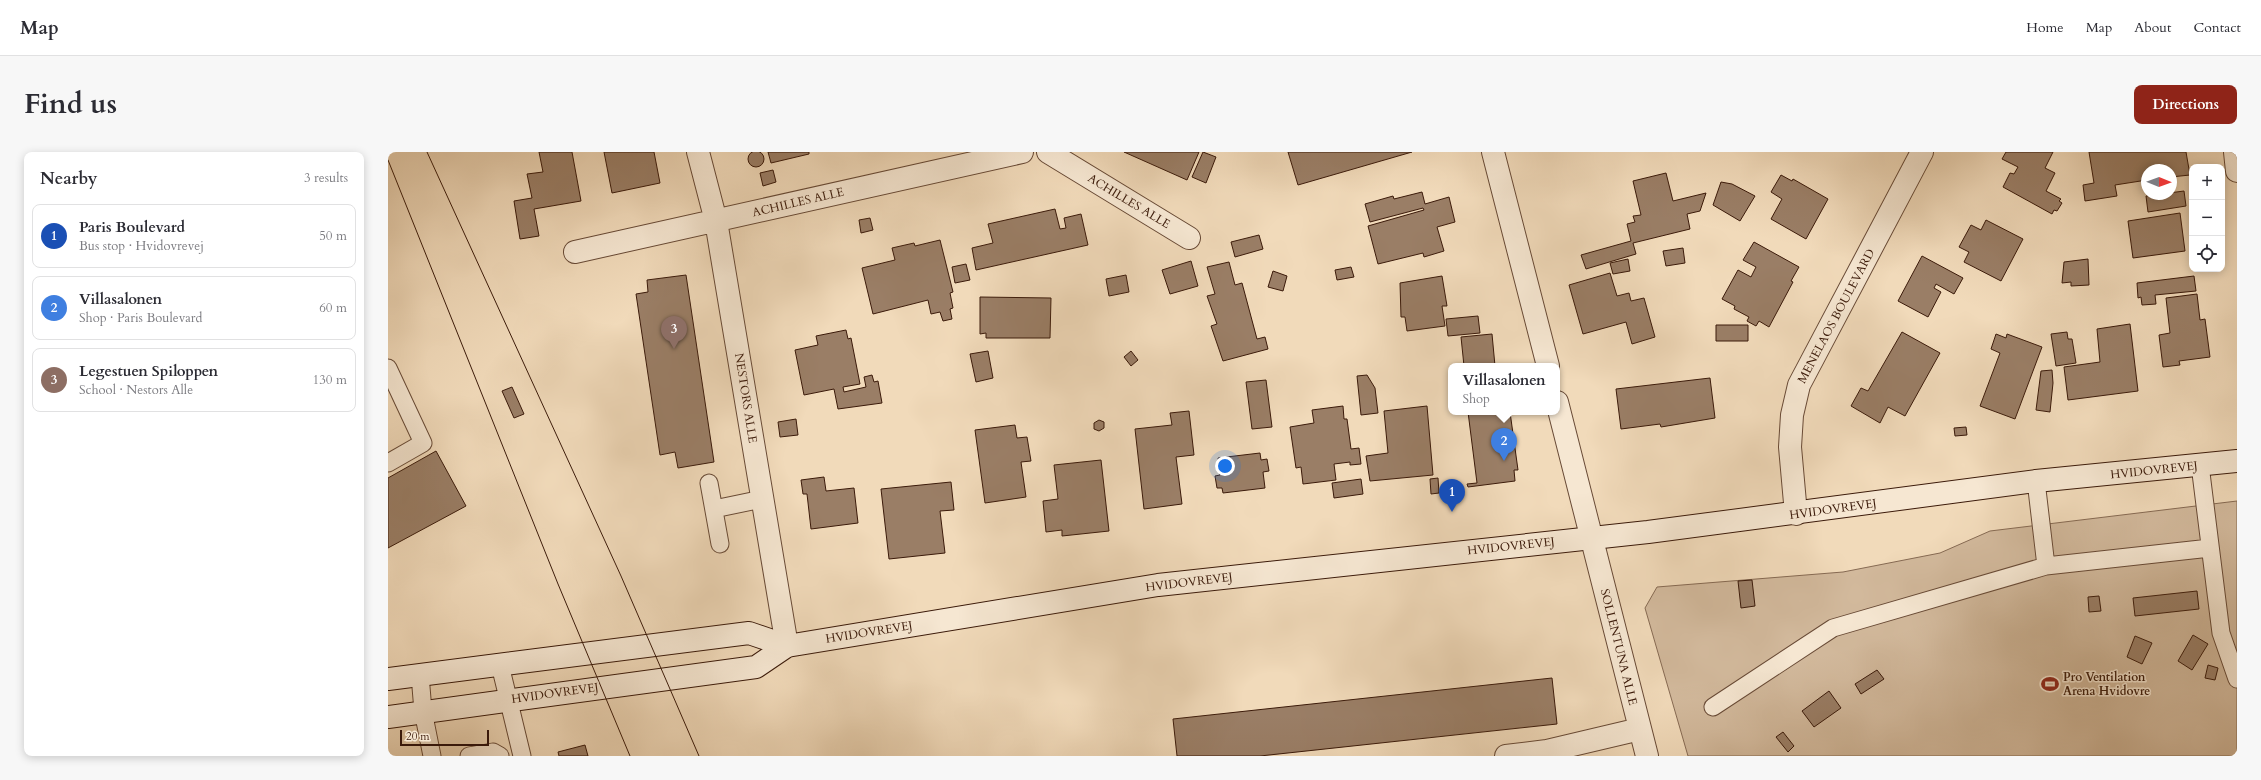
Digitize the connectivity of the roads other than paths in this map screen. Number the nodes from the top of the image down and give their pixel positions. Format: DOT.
graph roads {
  1 [pos="698,152"];
  2 [pos="1022,152"];
  3 [pos="1048,152"];
  4 [pos="1493,152"];
  5 [pos="1922,152"];
  6 [pos="2234,152"];
  7 [pos="2237,171"];
  8 [pos="716,221"];
  9 [pos="1189,238"];
  10 [pos="575,252"];
  11 [pos="1547,363"];
  12 [pos="388,368"];
  13 [pos="1560,414"];
  14 [pos="2237,461"];
  15 [pos="388,464"];
  16 [pos="2200,465"];
  17 [pos="2036,481"];
  18 [pos="709,483"];
  19 [pos="762,499"];
  20 [pos="714,509"];
  21 [pos="1796,514"];
  22 [pos="1591,538"];
  23 [pos="720,544"];
  24 [pos="2210,548"];
  25 [pos="2046,566"];
  26 [pos="787,646"];
  27 [pos="500,665"];
  28 [pos="420,675"];
  29 [pos="388,679"];
  30 [pos="2237,679"];
  31 [pos="507,699"];
  32 [pos="1713,707"];
  33 [pos="423,711"];
  34 [pos="388,717"];
  35 [pos="1640,728"];
  36 [pos="432,756"];
  37 [pos="469,756"];
  38 [pos="500,756"];
  39 [pos="522,756"];
  40 [pos="1506,756"];
  41 [pos="1647,756"];
  1 -- 8 [label="street, NESTORS ALLE"];
  2 -- 8 [label="street, ACHILLES ALLE"];
  3 -- 9 [label="street, ACHILLES ALLE"];
  4 -- 11 [label="street"];
  5 -- 21 [label="street, MENELAOS BOULEVARD"];
  6 -- 7 [label="street"];
  8 -- 10 [label="street, ACHILLES ALLE"];
  8 -- 19 [label="street, NESTORS ALLE"];
  12 -- 15 [label="lane"];
  13 -- 22 [label="street, SOLLENTUNA ALLE"];
  14 -- 16 [label="street, HVIDOVREVEJ"];
  16 -- 17 [label="street, HVIDOVREVEJ"];
  16 -- 24 [label="lane"];
  17 -- 21 [label="street, HVIDOVREVEJ"];
  17 -- 25 [label="lane"];
  18 -- 20 [label="lane"];
  19 -- 20 [label="lane"];
  19 -- 26 [label="street, NESTORS ALLE"];
  20 -- 23 [label="lane"];
  21 -- 22 [label="street, HVIDOVREVEJ"];
  22 -- 26 [label="street, HVIDOVREVEJ"];
  22 -- 35 [label="street, SOLLENTUNA ALLE"];
  24 -- 25 [label="lane"];
  24 -- 30 [label="lane"];
  25 -- 32 [label="lane"];
  26 -- 27 [label="street, HVIDOVREVEJ"];
  26 -- 31 [label="street, HVIDOVREVEJ"];
  27 -- 28 [label="street, HVIDOVREVEJ"];
  27 -- 31 [label="lane"];
  28 -- 29 [label="street, HVIDOVREVEJ"];
  28 -- 33 [label="lane"];
  31 -- 33 [label="street, HVIDOVREVEJ"];
  31 -- 39 [label="lane"];
  33 -- 34 [label="street, HVIDOVREVEJ"];
  33 -- 36 [label="lane"];
  35 -- 40 [label="street"];
  35 -- 41 [label="street, SOLLENTUNA ALLE"];
  37 -- 38 [label="lane"];
}
